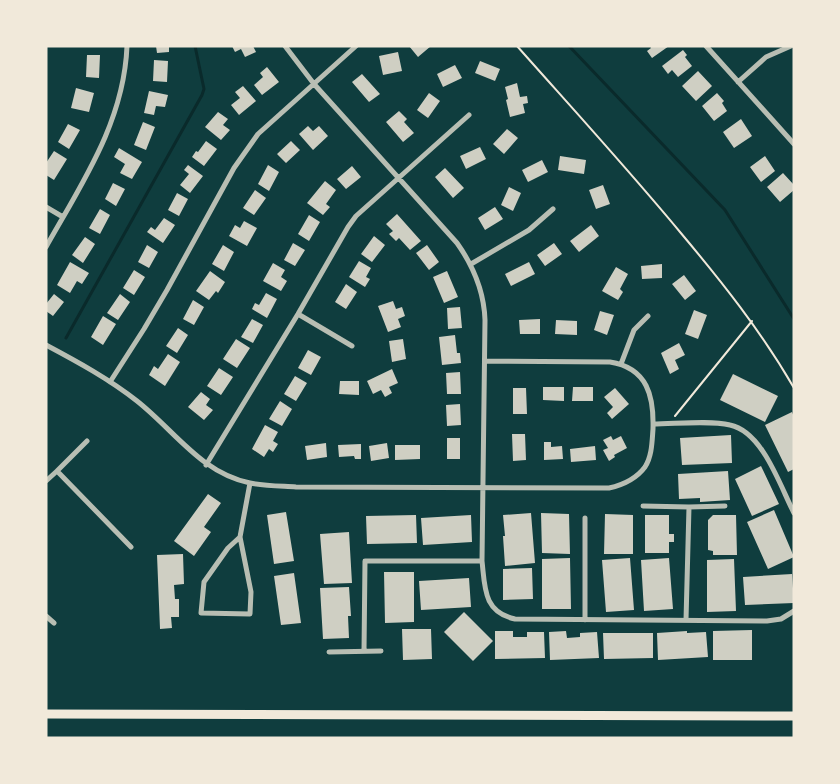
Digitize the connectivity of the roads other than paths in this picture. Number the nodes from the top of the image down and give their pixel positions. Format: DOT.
graph roads {
  1 [pos="127,46"];
  2 [pos="284,46"];
  3 [pos="356,46"];
  4 [pos="706,46"];
  5 [pos="790,46"];
  6 [pos="738,82"];
  7 [pos="314,84"];
  8 [pos="469,115"];
  9 [pos="794,144"];
  10 [pos="398,178"];
  11 [pos="46,207"];
  12 [pos="553,209"];
  13 [pos="63,217"];
  14 [pos="46,247"];
  15 [pos="471,264"];
  16 [pos="298,314"];
  17 [pos="648,316"];
  18 [pos="46,345"];
  19 [pos="352,346"];
  20 [pos="485,361"];
  21 [pos="621,364"];
  22 [pos="110,382"];
  23 [pos="653,424"];
  24 [pos="87,441"];
  25 [pos="206,465"];
  26 [pos="57,470"];
  27 [pos="46,481"];
  28 [pos="250,483"];
  29 [pos="483,486"];
  30 [pos="644,506"];
  31 [pos="725,506"];
  32 [pos="688,507"];
  33 [pos="794,513"];
  34 [pos="585,518"];
  35 [pos="240,537"];
  36 [pos="131,547"];
  37 [pos="482,561"];
  38 [pos="794,612"];
  39 [pos="46,616"];
  40 [pos="585,620"];
  41 [pos="686,620"];
  42 [pos="54,623"];
  43 [pos="364,651"];
  44 [pos="381,651"];
  45 [pos="329,652"];
  46 [pos="46,714"];
  47 [pos="794,716"];
  1 -- 13 [label="street"];
  2 -- 7 [label="street"];
  3 -- 7 [label="street"];
  4 -- 6 [label="street"];
  5 -- 6 [label="street"];
  6 -- 9 [label="street"];
  7 -- 10 [label="street"];
  7 -- 22 [label="street"];
  8 -- 10 [label="street"];
  10 -- 15 [label="street"];
  10 -- 16 [label="street"];
  11 -- 13 [label="street"];
  12 -- 15 [label="street"];
  13 -- 14 [label="street"];
  15 -- 20 [label="street"];
  16 -- 19 [label="street"];
  16 -- 25 [label="street"];
  17 -- 21 [label="street"];
  18 -- 22 [label="street"];
  20 -- 21 [label="street"];
  20 -- 29 [label="street"];
  21 -- 23 [label="street"];
  22 -- 25 [label="street"];
  23 -- 29 [label="street"];
  23 -- 33 [label="street"];
  24 -- 26 [label="street"];
  25 -- 28 [label="street"];
  26 -- 27 [label="street"];
  26 -- 36 [label="street"];
  28 -- 29 [label="street"];
  28 -- 35 [label="street"];
  29 -- 37 [label="street"];
  30 -- 32 [label="street"];
  31 -- 32 [label="street"];
  32 -- 41 [label="street"];
  34 -- 40 [label="street"];
  35 -- 35 [label="street"];
  37 -- 40 [label="street"];
  37 -- 43 [label="street"];
  38 -- 41 [label="street"];
  39 -- 42 [label="street"];
  40 -- 41 [label="street"];
  43 -- 44 [label="street"];
  43 -- 45 [label="street"];
  46 -- 47 [label="highway"];
}
